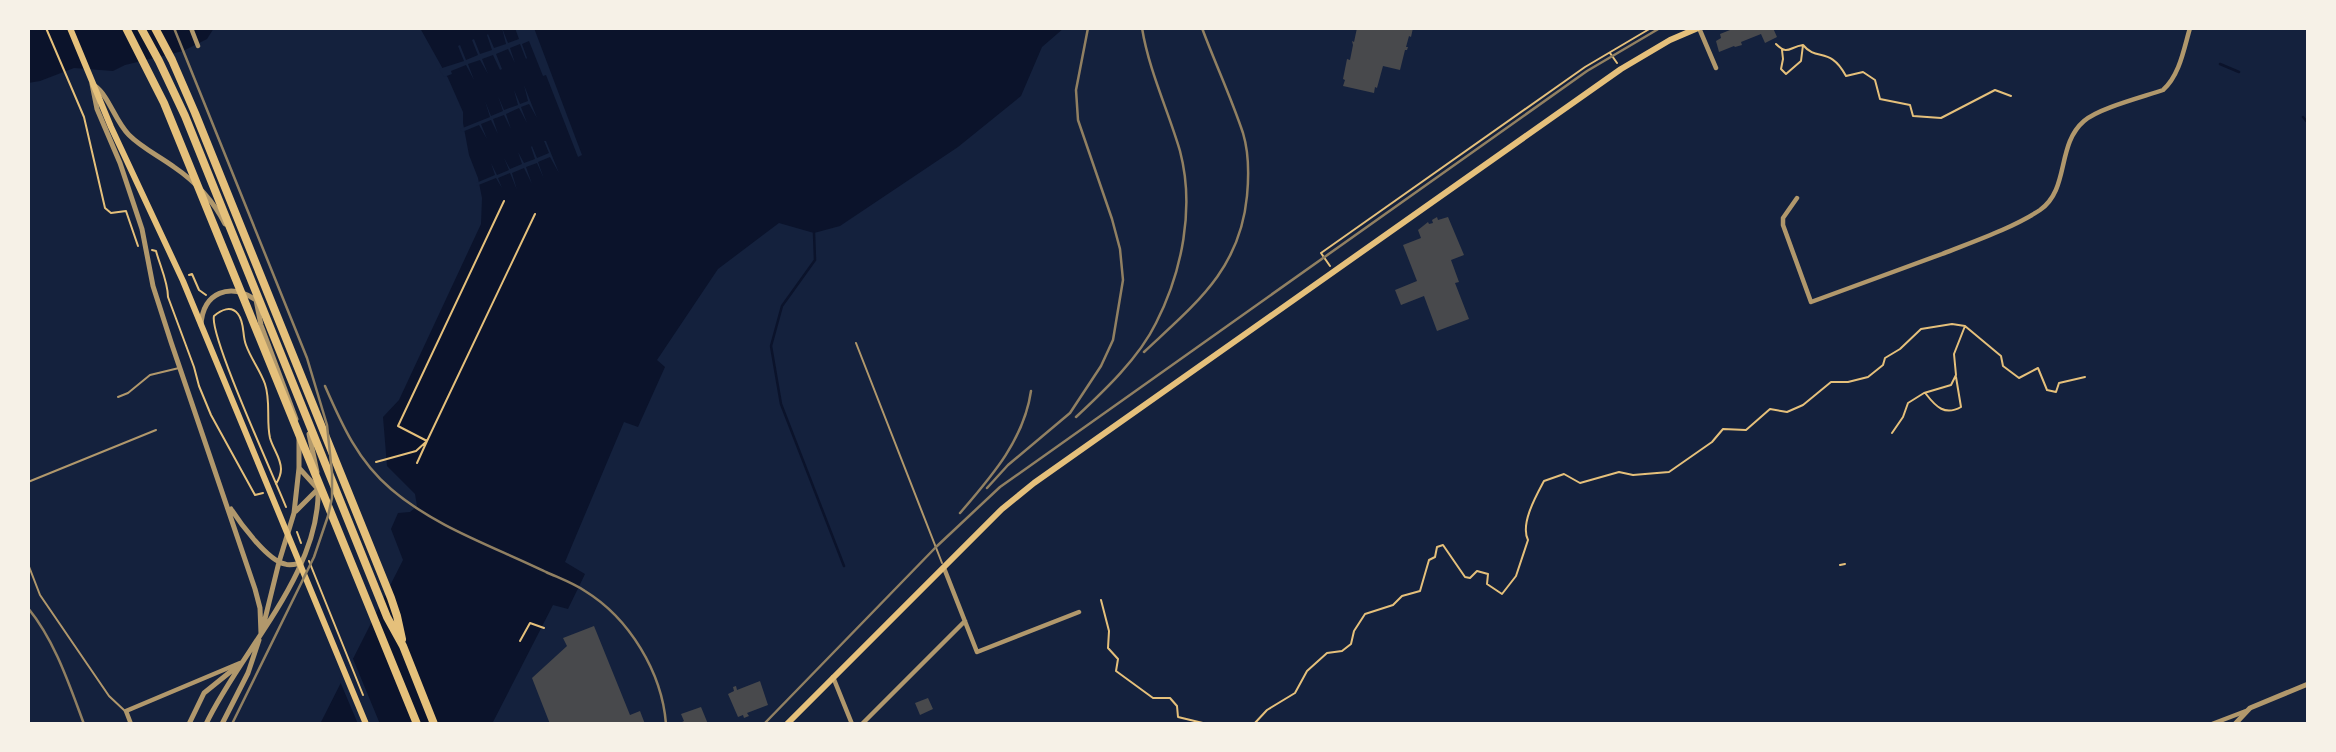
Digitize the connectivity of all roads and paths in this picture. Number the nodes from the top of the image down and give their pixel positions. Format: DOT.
graph roads {
  1 [pos="46,28"];
  2 [pos="70,28"];
  3 [pos="126,28"];
  4 [pos="141,28"];
  5 [pos="155,28"];
  6 [pos="191,28"];
  7 [pos="1651,28"];
  8 [pos="1699,28"];
  9 [pos="2190,28"];
  10 [pos="1776,44"];
  11 [pos="1803,45"];
  12 [pos="198,46"];
  13 [pos="1782,50"];
  14 [pos="1716,68"];
  15 [pos="92,84"];
  16 [pos="2011,96"];
  17 [pos="1797,198"];
  18 [pos="504,201"];
  19 [pos="535,214"];
  20 [pos="154,249"];
  21 [pos="140,253"];
  22 [pos="1327,262"];
  23 [pos="190,275"];
  24 [pos="174,288"];
  25 [pos="204,293"];
  26 [pos="256,300"];
  27 [pos="217,308"];
  28 [pos="201,325"];
  29 [pos="1965,326"];
  30 [pos="856,343"];
  31 [pos="180,368"];
  32 [pos="1955,376"];
  33 [pos="2085,377"];
  34 [pos="1925,393"];
  35 [pos="118,397"];
  36 [pos="156,429"];
  37 [pos="1892,433"];
  38 [pos="427,441"];
  39 [pos="267,460"];
  40 [pos="376,461"];
  41 [pos="416,463"];
  42 [pos="299,468"];
  43 [pos="28,482"];
  44 [pos="318,489"];
  45 [pos="226,500"];
  46 [pos="294,513"];
  47 [pos="279,562"];
  48 [pos="302,563"];
  49 [pos="28,564"];
  50 [pos="1845,564"];
  51 [pos="1840,565"];
  52 [pos="944,568"];
  53 [pos="324,596"];
  54 [pos="1101,600"];
  55 [pos="1079,612"];
  56 [pos="965,621"];
  57 [pos="544,628"];
  58 [pos="261,635"];
  59 [pos="520,641"];
  60 [pos="403,646"];
  61 [pos="240,663"];
  62 [pos="833,677"];
  63 [pos="2308,684"];
  64 [pos="365,699"];
  65 [pos="126,711"];
  66 [pos="2247,711"];
  67 [pos="131,724"];
  68 [pos="189,724"];
  69 [pos="205,724"];
  70 [pos="222,724"];
  71 [pos="366,724"];
  72 [pos="417,724"];
  73 [pos="435,724"];
  74 [pos="787,724"];
  75 [pos="852,724"];
  76 [pos="862,724"];
  77 [pos="1207,724"];
  78 [pos="1254,724"];
  79 [pos="2212,724"];
  80 [pos="2235,724"];
  1 -- 21 [label="path"];
  2 -- 15 [label="main road"];
  3 -- 72 [label="highway"];
  4 -- 60 [label="highway"];
  5 -- 60 [label="highway"];
  6 -- 12 [label="street"];
  7 -- 22 [label="path"];
  8 -- 14 [label="street"];
  8 -- 52 [label="main road"];
  9 -- 17 [label="street"];
  10 -- 13 [label="path"];
  11 -- 13 [label="path"];
  11 -- 13 [label="path"];
  11 -- 16 [label="path"];
  15 -- 26 [label="street"];
  15 -- 28 [label="main road"];
  15 -- 31 [label="street"];
  18 -- 38 [label="path"];
  19 -- 38 [label="path"];
  20 -- 24 [label="path"];
  23 -- 25 [label="path"];
  26 -- 28 [label="street"];
  26 -- 42 [label="street"];
  26 -- 44 [label="street"];
  27 -- 39 [label="path"];
  28 -- 71 [label="main road"];
  29 -- 32 [label="path"];
  29 -- 33 [label="path"];
  29 -- 78 [label="path"];
  30 -- 52 [label="lane"];
  31 -- 35 [label="lane"];
  31 -- 45 [label="street"];
  32 -- 34 [label="path"];
  32 -- 34 [label="path"];
  34 -- 37 [label="path"];
  36 -- 43 [label="lane"];
  38 -- 40 [label="path"];
  38 -- 41 [label="path"];
  42 -- 44 [label="street"];
  42 -- 46 [label="street"];
  44 -- 46 [label="street"];
  44 -- 48 [label="street"];
  45 -- 47 [label="street"];
  45 -- 58 [label="street"];
  46 -- 47 [label="street"];
  47 -- 48 [label="street"];
  47 -- 58 [label="street"];
  48 -- 58 [label="street"];
  49 -- 65 [label="lane"];
  50 -- 51 [label="path"];
  52 -- 56 [label="street"];
  52 -- 62 [label="main road"];
  53 -- 64 [label="path"];
  54 -- 77 [label="path"];
  55 -- 56 [label="street"];
  56 -- 76 [label="street"];
  57 -- 59 [label="path"];
  58 -- 61 [label="street"];
  58 -- 70 [label="street"];
  60 -- 73 [label="highway"];
  61 -- 65 [label="street"];
  61 -- 68 [label="street"];
  61 -- 69 [label="street"];
  62 -- 74 [label="main road"];
  62 -- 75 [label="street"];
  63 -- 66 [label="street"];
  65 -- 67 [label="street"];
  66 -- 79 [label="street"];
  66 -- 80 [label="street"];
}
